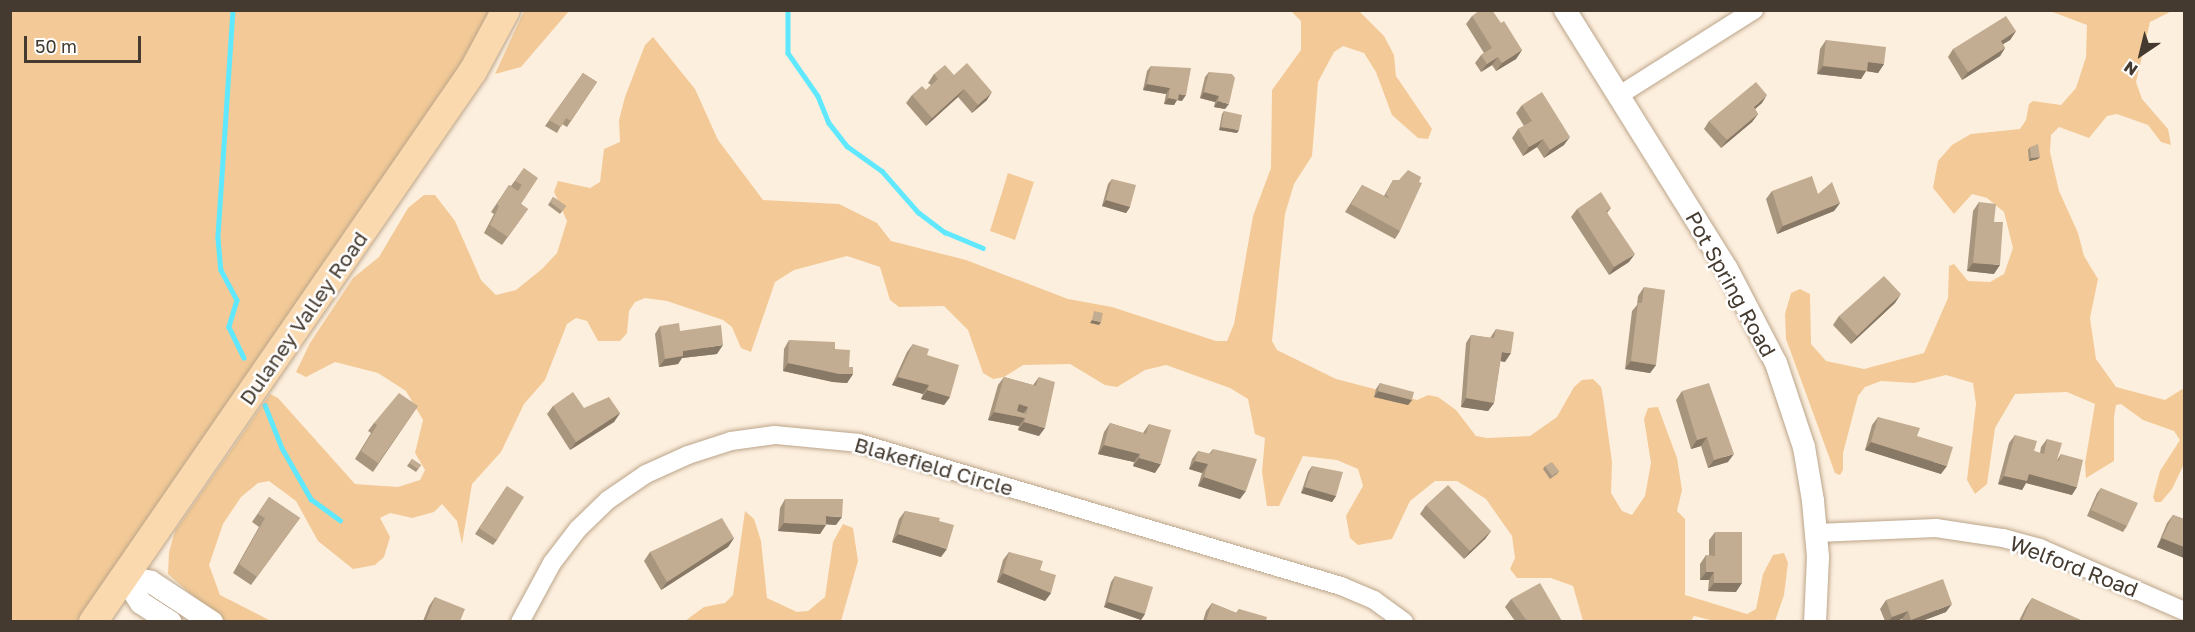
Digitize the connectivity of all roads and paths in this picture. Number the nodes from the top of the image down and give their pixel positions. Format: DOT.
graph roads {
  1 [pos="506,10"];
  2 [pos="1565,10"];
  3 [pos="1754,10"];
  4 [pos="1618,96"];
  5 [pos="1817,533"];
  6 [pos="124,577"];
  7 [pos="2184,611"];
  8 [pos="93,621"];
  9 [pos="170,621"];
  10 [pos="212,621"];
  11 [pos="520,621"];
  12 [pos="1404,621"];
  13 [pos="1815,621"];
  1 -- 6 [label="main road, Dulaney Valley Road"];
  2 -- 4 [label="street, Pot Spring Road"];
  3 -- 4 [label="street"];
  4 -- 5 [label="street, Pot Spring Road"];
  5 -- 7 [label="street, Welford Road"];
  5 -- 13 [label="street, Pot Spring Road"];
  6 -- 8 [label="main road, Dulaney Valley Road"];
  6 -- 9 [label="street"];
  6 -- 10 [label="street"];
  11 -- 12 [label="street, Blakefield Circle"];
}
